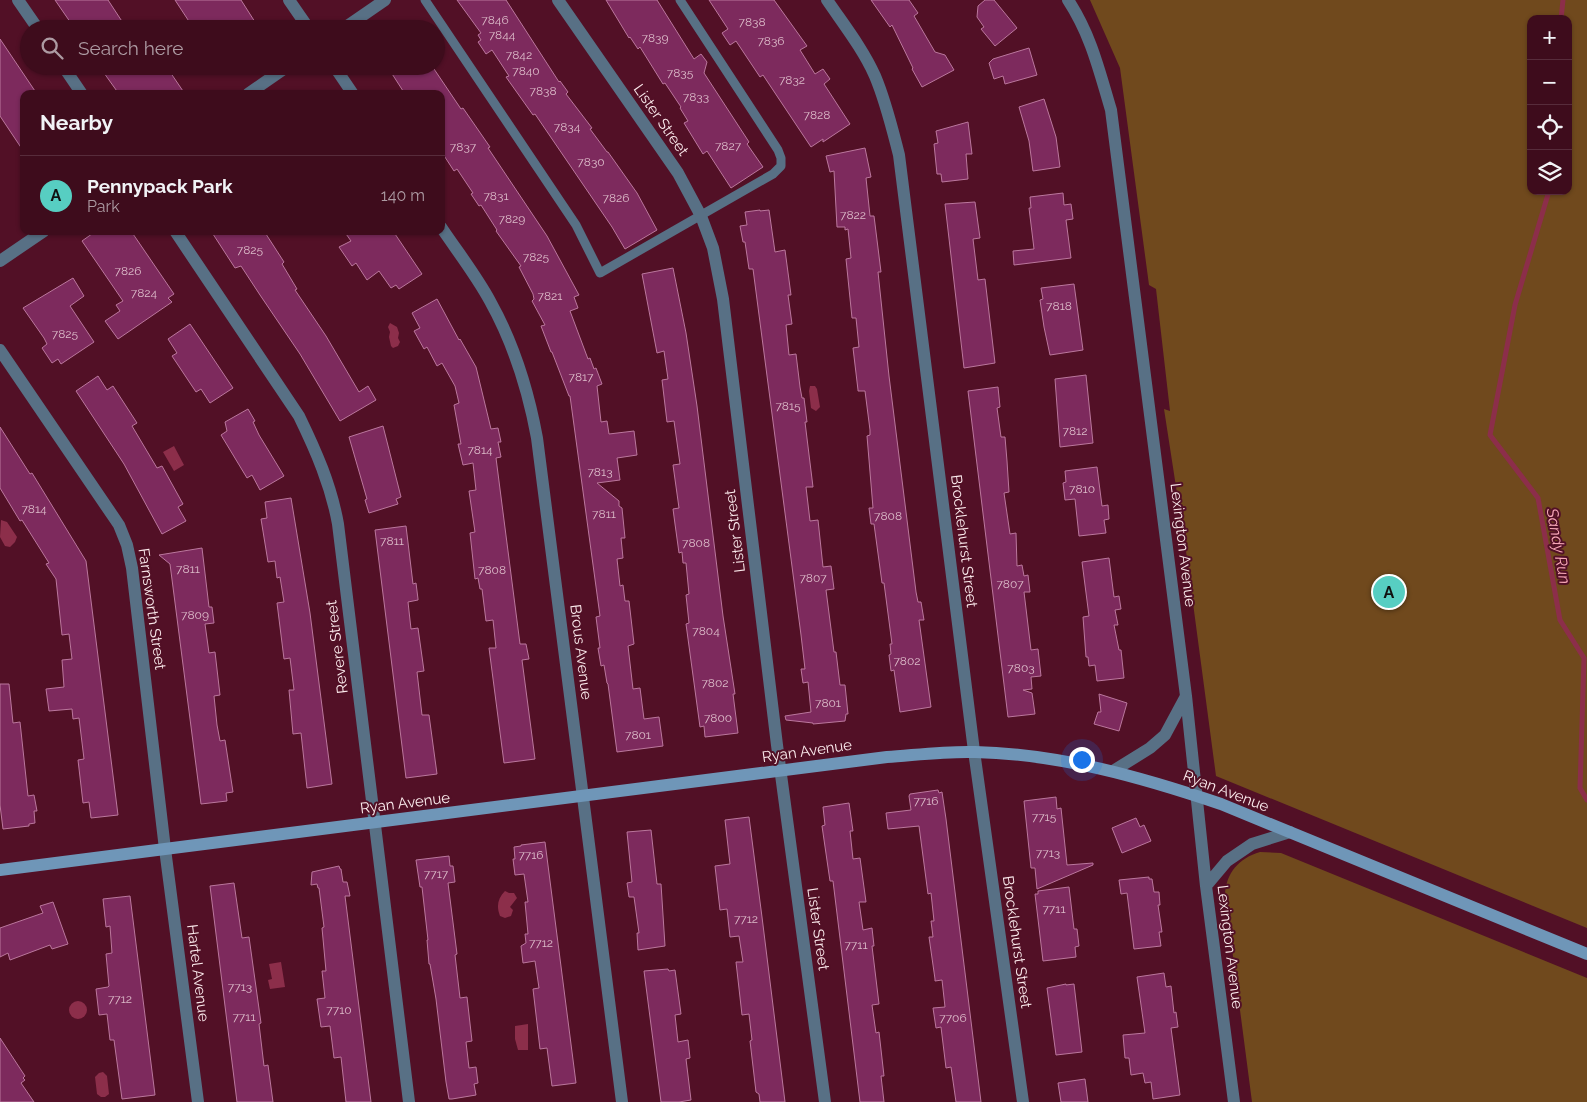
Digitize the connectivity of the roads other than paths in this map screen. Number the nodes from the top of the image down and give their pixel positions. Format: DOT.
graph roads {
  1 [pos="18,0"];
  2 [pos="289,0"];
  3 [pos="385,0"];
  4 [pos="425,0"];
  5 [pos="558,0"];
  6 [pos="680,0"];
  7 [pos="827,0"];
  8 [pos="1068,0"];
  9 [pos="32,20"];
  10 [pos="303,20"];
  11 [pos="356,20"];
  12 [pos="438,20"];
  13 [pos="445,30"];
  14 [pos="69,75"];
  15 [pos="275,75"];
  16 [pos="340,75"];
  17 [pos="79,90"];
  18 [pos="254,90"];
  19 [pos="350,90"];
  20 [pos="701,216"];
  21 [pos="445,233"];
  22 [pos="38,235"];
  23 [pos="178,235"];
  24 [pos="0,261"];
  25 [pos="0,350"];
  26 [pos="1186,696"];
  27 [pos="974,752"];
  28 [pos="781,771"];
  29 [pos="1113,771"];
  30 [pos="584,796"];
  31 [pos="1196,796"];
  32 [pos="374,824"];
  33 [pos="1290,832"];
  34 [pos="165,849"];
  35 [pos="0,870"];
  36 [pos="1206,886"];
  37 [pos="1587,954"];
  38 [pos="198,1102"];
  39 [pos="409,1102"];
  40 [pos="622,1102"];
  41 [pos="825,1102"];
  42 [pos="1023,1102"];
  43 [pos="1234,1102"];
  1 -- 9 [label="street"];
  2 -- 10 [label="street"];
  3 -- 11 [label="street"];
  4 -- 12 [label="lane"];
  5 -- 20 [label="street, Lister Street"];
  6 -- 20 [label="lane"];
  7 -- 27 [label="street, Brocklehurst Street"];
  8 -- 26 [label="street, Lexington Avenue"];
  13 -- 20 [label="lane"];
  14 -- 17 [label="street"];
  15 -- 18 [label="street"];
  16 -- 19 [label="street"];
  20 -- 28 [label="street, Lister Street"];
  21 -- 30 [label="street, Brous Avenue"];
  22 -- 24 [label="street"];
  23 -- 32 [label="street, Revere Street"];
  25 -- 34 [label="street, Farnsworth Street"];
  26 -- 29 [label="street"];
  26 -- 31 [label="street, Lexington Avenue"];
  27 -- 28 [label="street, Ryan Avenue"];
  27 -- 29 [label="street, Ryan Avenue"];
  27 -- 42 [label="street, Brocklehurst Street"];
  28 -- 30 [label="street, Ryan Avenue"];
  28 -- 41 [label="street, Lister Street"];
  29 -- 31 [label="street, Ryan Avenue"];
  30 -- 32 [label="street, Ryan Avenue"];
  30 -- 40 [label="street, Brous Avenue"];
  31 -- 33 [label="street, Ryan Avenue"];
  31 -- 36 [label="street, Lexington Avenue"];
  32 -- 34 [label="street, Ryan Avenue"];
  32 -- 39 [label="street, Revere Street"];
  33 -- 36 [label="street"];
  33 -- 37 [label="street, Ryan Avenue"];
  34 -- 35 [label="street, Ryan Avenue"];
  34 -- 38 [label="street, Hartel Avenue"];
  36 -- 43 [label="street, Lexington Avenue"];
}
